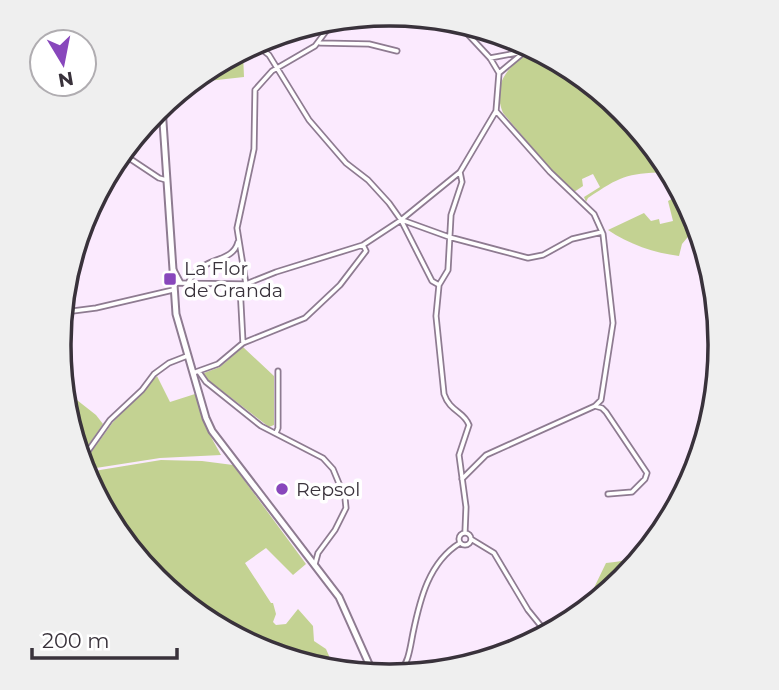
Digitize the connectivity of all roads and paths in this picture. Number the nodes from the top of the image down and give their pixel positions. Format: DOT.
graph roads {
  1 [pos="326,32"];
  2 [pos="470,36"];
  3 [pos="318,43"];
  4 [pos="397,51"];
  5 [pos="265,52"];
  6 [pos="517,53"];
  7 [pos="520,55"];
  8 [pos="490,58"];
  9 [pos="277,69"];
  10 [pos="499,73"];
  11 [pos="496,111"];
  12 [pos="163,121"];
  13 [pos="130,160"];
  14 [pos="460,172"];
  15 [pos="166,180"];
  16 [pos="401,220"];
  17 [pos="602,232"];
  18 [pos="449,237"];
  19 [pos="238,239"];
  20 [pos="363,245"];
  21 [pos="172,266"];
  22 [pos="173,282"];
  23 [pos="181,283"];
  24 [pos="188,283"];
  25 [pos="246,284"];
  26 [pos="240,285"];
  27 [pos="439,285"];
  28 [pos="173,290"];
  29 [pos="72,311"];
  30 [pos="243,343"];
  31 [pos="187,356"];
  32 [pos="278,371"];
  33 [pos="196,372"];
  34 [pos="595,407"];
  35 [pos="276,433"];
  36 [pos="89,450"];
  37 [pos="462,479"];
  38 [pos="608,494"];
  39 [pos="465,532"];
  40 [pos="471,539"];
  41 [pos="460,543"];
  42 [pos="314,566"];
  43 [pos="541,625"];
  44 [pos="369,663"];
  45 [pos="405,663"];
  1 -- 3 [label="street"];
  2 -- 8 [label="street"];
  3 -- 4 [label="street"];
  3 -- 9 [label="street"];
  5 -- 9 [label="street"];
  6 -- 8 [label="street"];
  7 -- 10 [label="street"];
  8 -- 10 [label="street"];
  9 -- 16 [label="street"];
  9 -- 19 [label="street"];
  10 -- 11 [label="street"];
  11 -- 14 [label="street"];
  11 -- 17 [label="street"];
  12 -- 15 [label="street"];
  13 -- 15 [label="street"];
  14 -- 16 [label="street"];
  14 -- 18 [label="street"];
  15 -- 21 [label="street"];
  16 -- 18 [label="street"];
  16 -- 20 [label="street"];
  16 -- 27 [label="street"];
  17 -- 18 [label="street"];
  17 -- 34 [label="street"];
  18 -- 27 [label="street"];
  19 -- 24 [label="street"];
  19 -- 25 [label="street"];
  20 -- 25 [label="street"];
  20 -- 30 [label="street"];
  21 -- 22 [label="street"];
  21 -- 23 [label="street"];
  22 -- 23 [label="street"];
  22 -- 28 [label="street"];
  23 -- 24 [label="street"];
  24 -- 26 [label="street"];
  25 -- 26 [label="street"];
  26 -- 30 [label="street"];
  27 -- 37 [label="street"];
  28 -- 29 [label="street"];
  28 -- 31 [label="street"];
  30 -- 33 [label="street"];
  31 -- 33 [label="street"];
  31 -- 36 [label="street"];
  32 -- 35 [label="street"];
  33 -- 35 [label="street"];
  33 -- 42 [label="street"];
  34 -- 37 [label="street"];
  34 -- 38 [label="street"];
  35 -- 42 [label="street"];
  37 -- 39 [label="street"];
  39 -- 40 [label="street"];
  39 -- 41 [label="street"];
  40 -- 41 [label="street"];
  40 -- 43 [label="street"];
  41 -- 45 [label="street"];
  42 -- 44 [label="street"];
}
